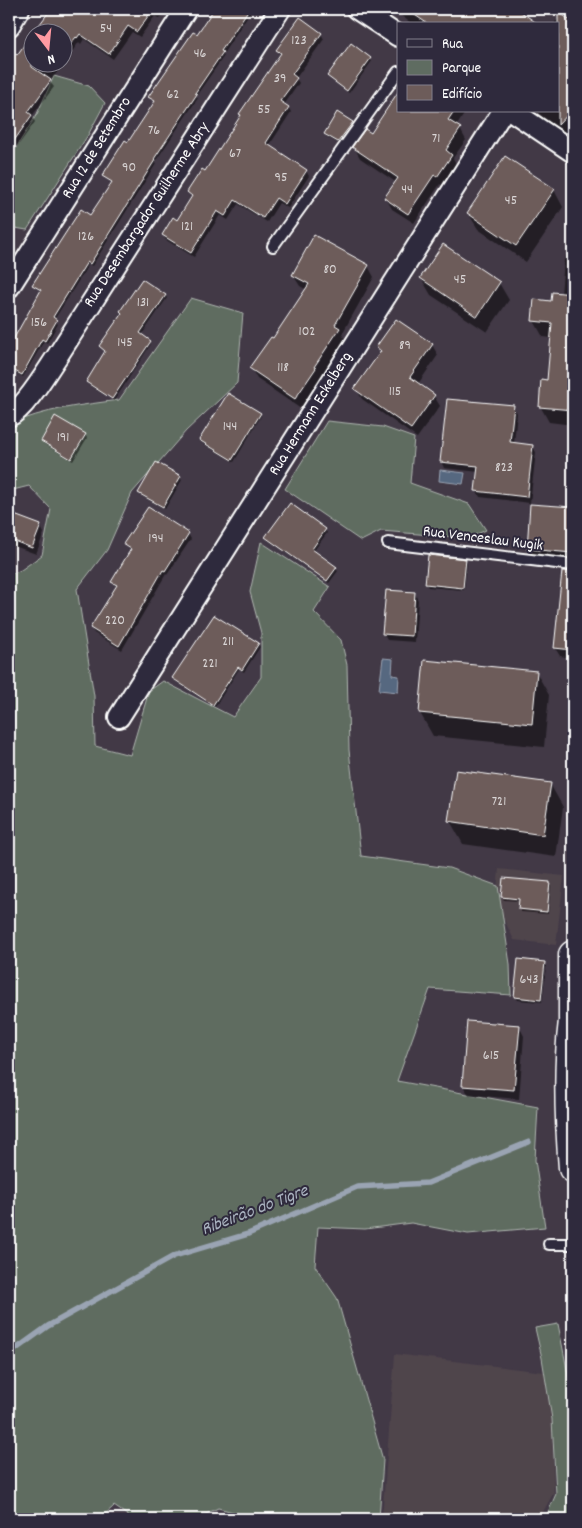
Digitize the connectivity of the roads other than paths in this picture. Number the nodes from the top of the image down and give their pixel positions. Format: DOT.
graph roads {
  1 [pos="19,9"];
  2 [pos="186,9"];
  3 [pos="280,9"];
  4 [pos="357,9"];
  5 [pos="9,26"];
  6 [pos="397,35"];
  7 [pos="397,73"];
  8 [pos="502,112"];
  9 [pos="513,112"];
  10 [pos="573,152"];
  11 [pos="273,246"];
  12 [pos="9,287"];
  13 [pos="9,416"];
  14 [pos="388,543"];
  15 [pos="573,565"];
  16 [pos="119,717"];
  17 [pos="573,955"];
  18 [pos="573,1020"];
  19 [pos="572,1050"];
  20 [pos="573,1168"];
  21 [pos="549,1244"];
  22 [pos="573,1244"];
  1 -- 5 [label="street"];
  2 -- 12 [label="street, Rua 12 de Setembro"];
  3 -- 13 [label="street, Rua Desembargador Guilherme Abry"];
  4 -- 6 [label="street"];
  7 -- 11 [label="lane"];
  8 -- 16 [label="street, Rua Hermann Eckelberg"];
  9 -- 10 [label="street"];
  14 -- 15 [label="lane, Rua Venceslau Kugik"];
  17 -- 18 [label="main road"];
  18 -- 19 [label="main road"];
  19 -- 20 [label="main road"];
  21 -- 22 [label="lane"];
}
